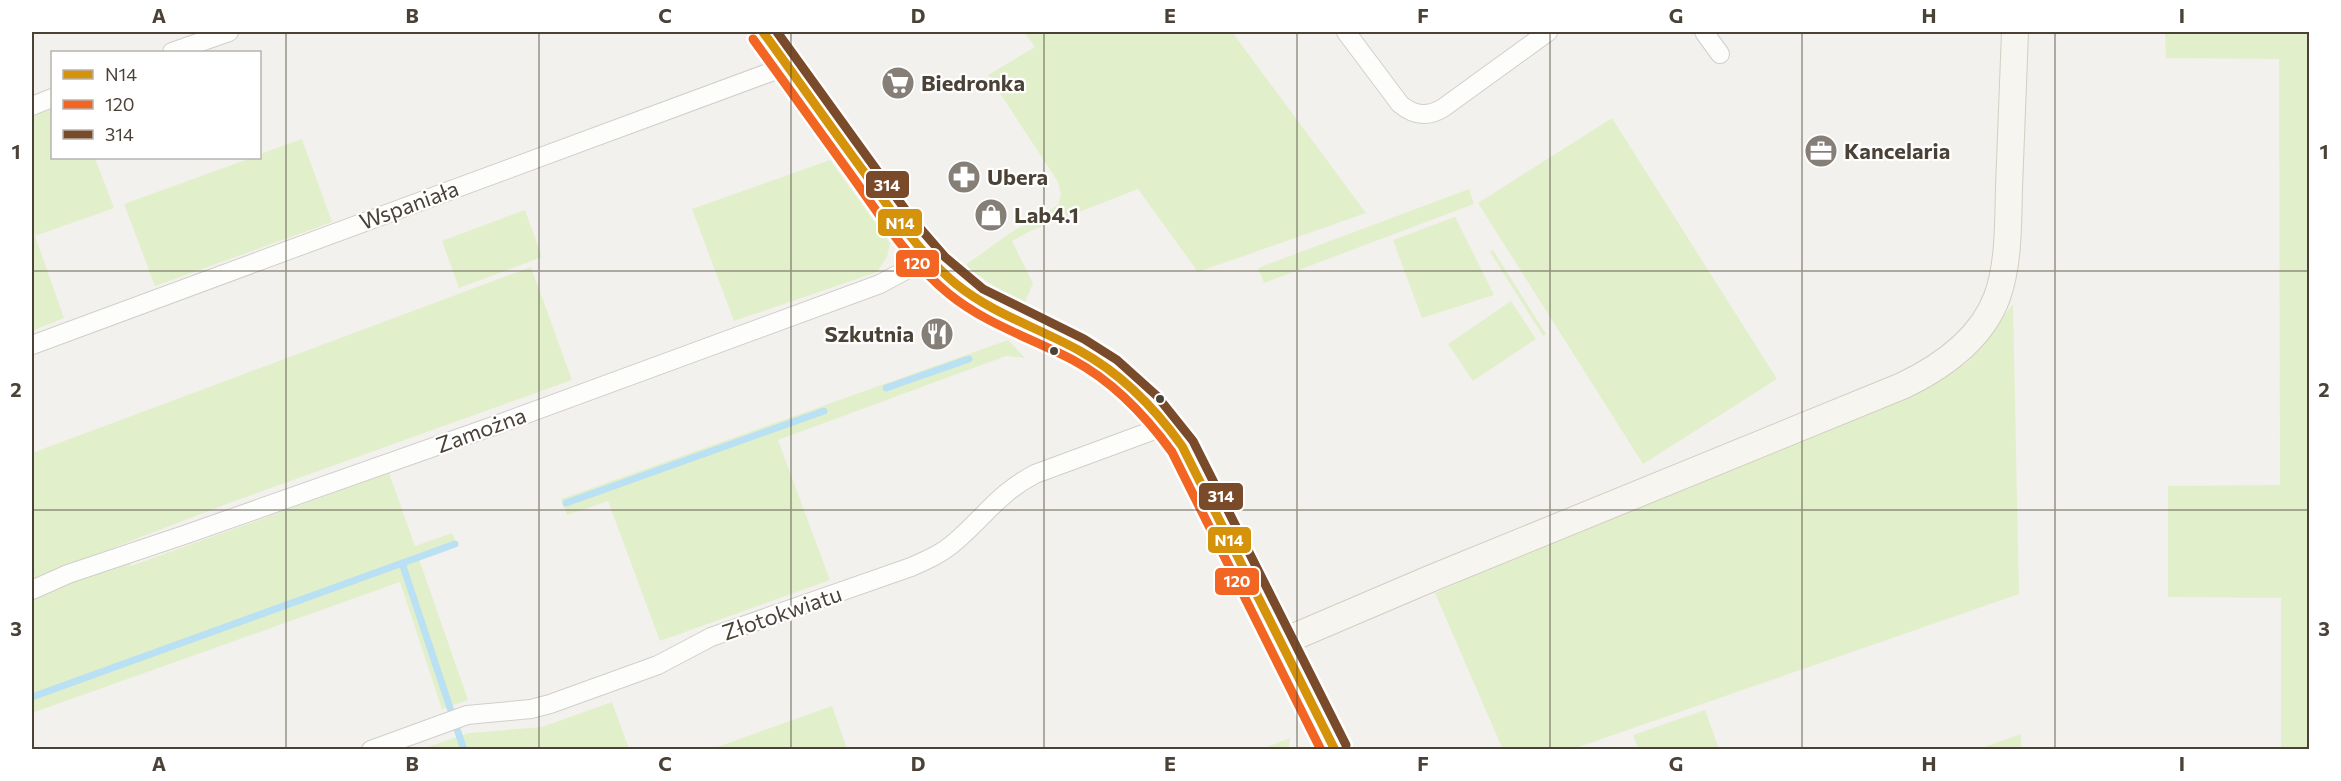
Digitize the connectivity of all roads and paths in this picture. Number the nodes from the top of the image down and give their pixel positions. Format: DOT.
graph roads {
  1 [pos="229,32"];
  2 [pos="763,32"];
  3 [pos="1346,32"];
  4 [pos="1548,32"];
  5 [pos="1704,32"];
  6 [pos="2015,32"];
  7 [pos="175,51"];
  8 [pos="1720,54"];
  9 [pos="787,66"];
  10 [pos="51,98"];
  11 [pos="32,106"];
  12 [pos="925,255"];
  13 [pos="32,345"];
  14 [pos="1168,425"];
  15 [pos="32,591"];
  16 [pos="1282,642"];
  17 [pos="370,750"];
  18 [pos="1335,750"];
  1 -- 7 [label="street"];
  2 -- 9 [label="street"];
  3 -- 4 [label="street"];
  5 -- 8 [label="street"];
  6 -- 16 [label="street"];
  9 -- 12 [label="street"];
  9 -- 13 [label="street, Wspaniała"];
  10 -- 11 [label="street"];
  12 -- 14 [label="street"];
  12 -- 15 [label="street, Zamożna"];
  14 -- 16 [label="street"];
  14 -- 17 [label="street, Złotokwiatu"];
  16 -- 18 [label="street"];
}
